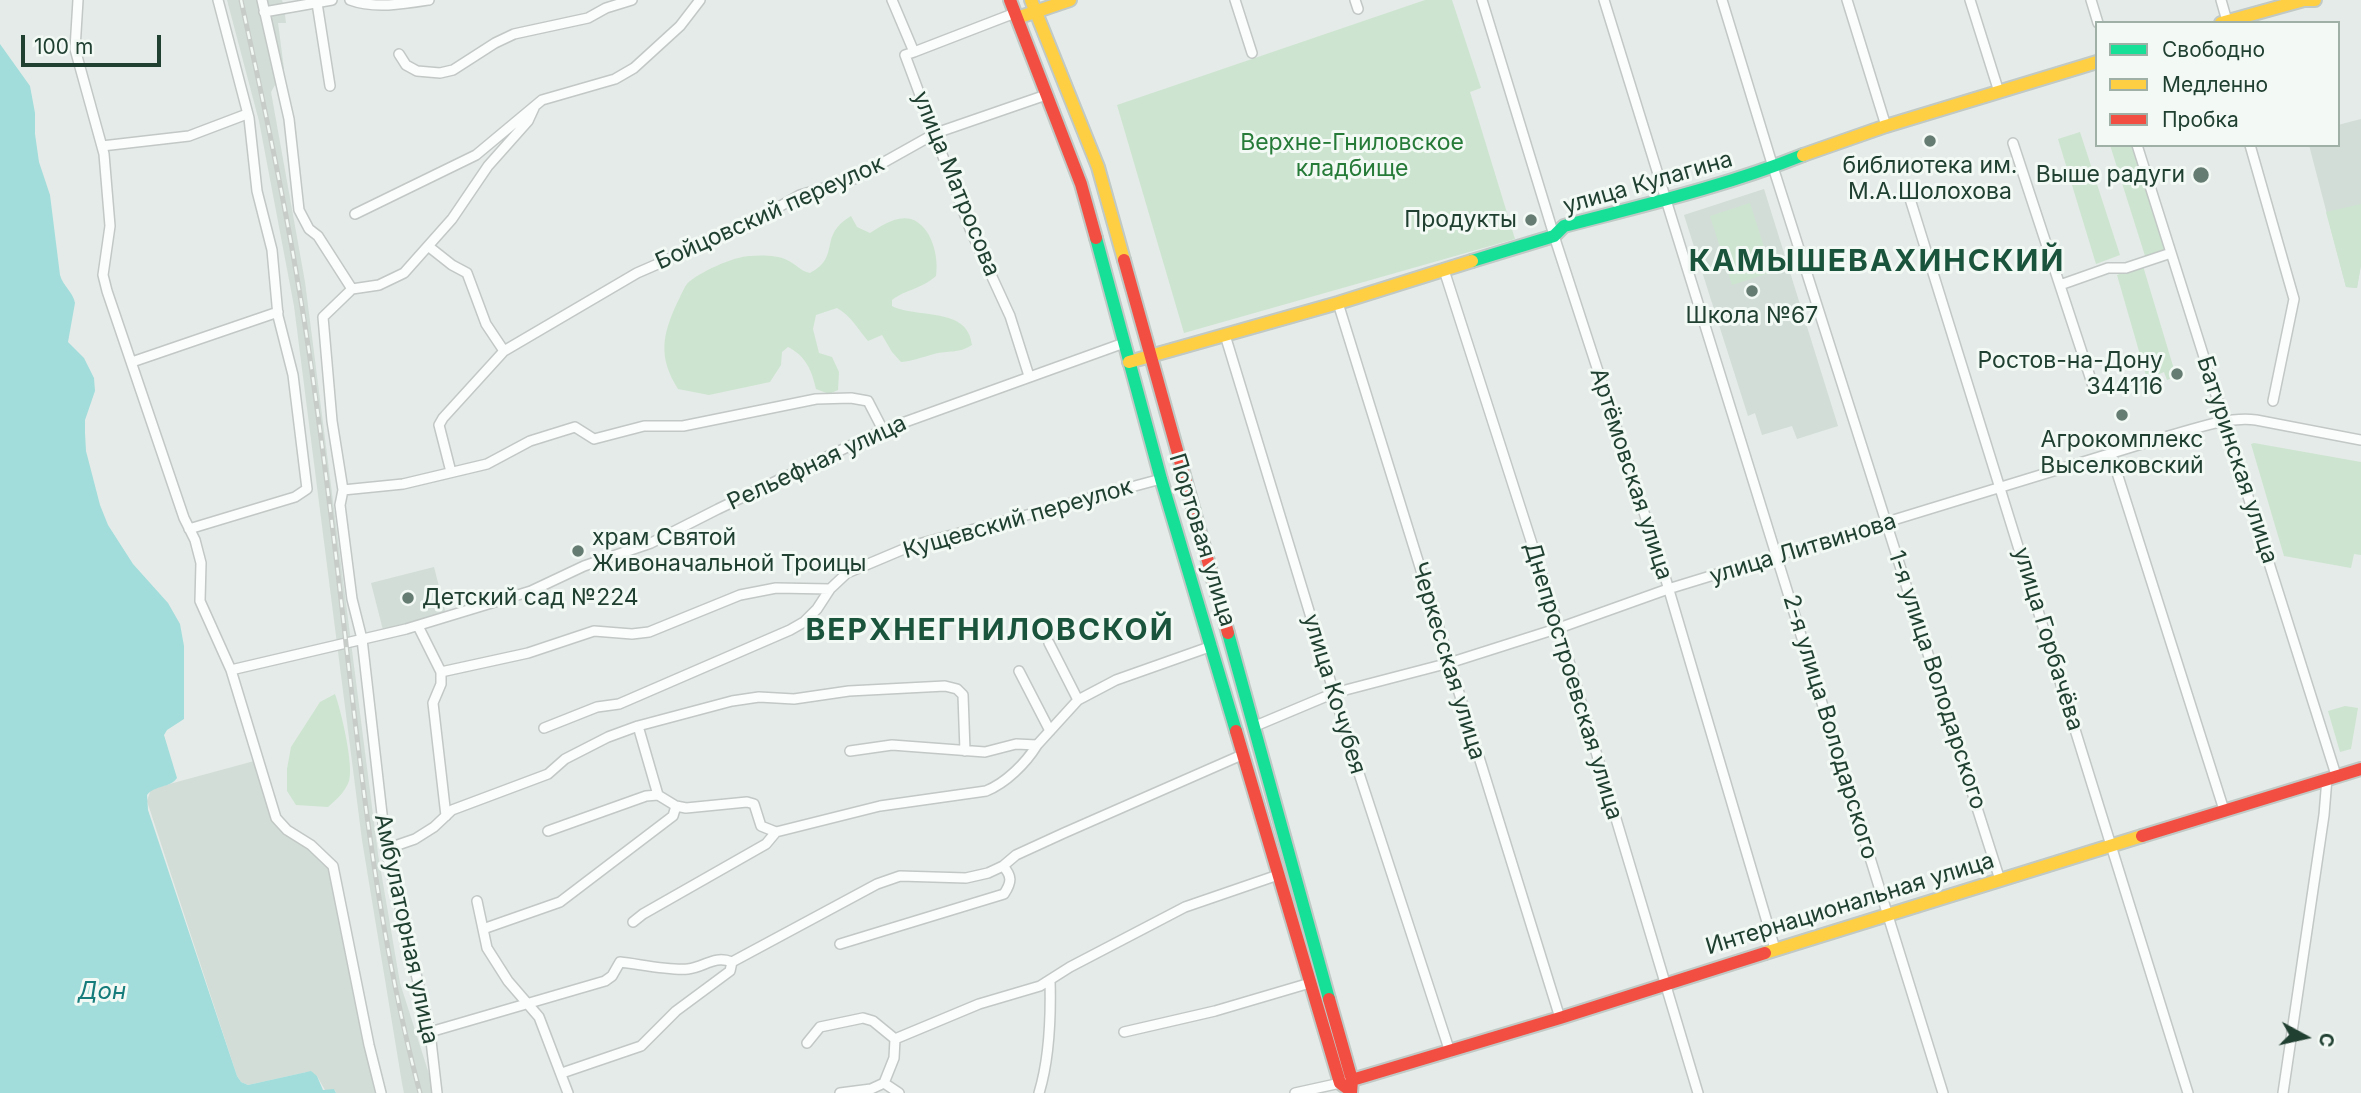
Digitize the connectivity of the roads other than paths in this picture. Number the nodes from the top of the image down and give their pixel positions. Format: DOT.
graph roads {
  1 [pos="78,0"];
  2 [pos="218,0"];
  3 [pos="262,0"];
  4 [pos="332,0"];
  5 [pos="429,0"];
  6 [pos="632,0"];
  7 [pos="701,0"];
  8 [pos="892,0"];
  9 [pos="1010,0"];
  10 [pos="1070,0"];
  11 [pos="1235,0"];
  12 [pos="1482,0"];
  13 [pos="1604,0"];
  14 [pos="1722,0"];
  15 [pos="1847,0"];
  16 [pos="1970,0"];
  17 [pos="2091,0"];
  18 [pos="2221,0"];
  19 [pos="2315,0"];
  20 [pos="356,1"];
  21 [pos="317,3"];
  22 [pos="604,4"];
  23 [pos="1033,6"];
  24 [pos="264,12"];
  25 [pos="1016,16"];
  26 [pos="2097,21"];
  27 [pos="2224,21"];
  28 [pos="2228,21"];
  29 [pos="914,52"];
  30 [pos="1252,53"];
  31 [pos="399,54"];
  32 [pos="2095,63"];
  33 [pos="330,86"];
  34 [pos="1999,92"];
  35 [pos="1046,95"];
  36 [pos="534,107"];
  37 [pos="247,114"];
  38 [pos="1886,126"];
  39 [pos="936,133"];
  40 [pos="2013,144"];
  41 [pos="102,146"];
  42 [pos="2138,147"];
  43 [pos="2251,147"];
  44 [pos="1773,167"];
  45 [pos="1906,186"];
  46 [pos="1107,199"];
  47 [pos="1665,201"];
  48 [pos="1087,208"];
  49 [pos="355,214"];
  50 [pos="1554,236"];
  51 [pos="428,246"];
  52 [pos="2171,253"];
  53 [pos="1444,270"];
  54 [pos="2060,285"];
  55 [pos="352,289"];
  56 [pos="1338,303"];
  57 [pos="278,312"];
  58 [pos="1225,335"];
  59 [pos="1124,342"];
  60 [pos="504,351"];
  61 [pos="1150,357"];
  62 [pos="132,362"];
  63 [pos="1129,362"];
  64 [pos="1029,376"];
  65 [pos="2094,389"];
  66 [pos="2273,401"];
  67 [pos="2225,421"];
  68 [pos="883,430"];
  69 [pos="2361,440"];
  70 [pos="2111,454"];
  71 [pos="451,472"];
  72 [pos="1161,479"];
  73 [pos="2001,489"];
  74 [pos="343,490"];
  75 [pos="1888,524"];
  76 [pos="189,529"];
  77 [pos="1777,557"];
  78 [pos="830,589"];
  79 [pos="1668,589"];
  80 [pos="418,626"];
  81 [pos="1559,628"];
  82 [pos="362,639"];
  83 [pos="1049,643"];
  84 [pos="1212,646"];
  85 [pos="1449,663"];
  86 [pos="231,670"];
  87 [pos="1019,671"];
  88 [pos="441,672"];
  89 [pos="1334,693"];
  90 [pos="1078,700"];
  91 [pos="638,726"];
  92 [pos="1253,727"];
  93 [pos="544,728"];
  94 [pos="1050,731"];
  95 [pos="1037,745"];
  96 [pos="850,751"];
  97 [pos="965,751"];
  98 [pos="1244,754"];
  99 [pos="2361,769"];
  100 [pos="2332,777"];
  101 [pos="658,794"];
  102 [pos="676,806"];
  103 [pos="2224,810"];
  104 [pos="446,816"];
  105 [pos="548,831"];
  106 [pos="776,832"];
  107 [pos="2112,844"];
  108 [pos="386,849"];
  109 [pos="1003,866"];
  110 [pos="1278,875"];
  111 [pos="2000,880"];
  112 [pos="477,901"];
  113 [pos="1889,913"];
  114 [pos="633,922"];
  115 [pos="483,929"];
  116 [pos="839,944"];
  117 [pos="1775,948"];
  118 [pos="732,962"];
  119 [pos="1050,980"];
  120 [pos="1311,983"];
  121 [pos="1664,983"];
  122 [pos="527,1004"];
  123 [pos="1560,1018"];
  124 [pos="430,1032"];
  125 [pos="1124,1032"];
  126 [pos="895,1038"];
  127 [pos="807,1043"];
  128 [pos="1450,1052"];
  129 [pos="562,1073"];
  130 [pos="884,1083"];
  131 [pos="1348,1087"];
  132 [pos="381,1093"];
  133 [pos="437,1093"];
  134 [pos="569,1093"];
  135 [pos="840,1093"];
  136 [pos="899,1093"];
  137 [pos="1039,1093"];
  138 [pos="1295,1093"];
  139 [pos="1698,1093"];
  140 [pos="1943,1093"];
  141 [pos="2188,1093"];
  142 [pos="2283,1093"];
  1 -- 41 [label="street"];
  2 -- 37 [label="street"];
  3 -- 24 [label="street"];
  4 -- 21 [label="street"];
  5 -- 20 [label="street"];
  6 -- 22 [label="street"];
  7 -- 36 [label="street"];
  8 -- 29 [label="street, улица Матросова"];
  9 -- 25 [label="main road, Портовая улица"];
  10 -- 23 [label="main road"];
  11 -- 30 [label="street"];
  12 -- 50 [label="street, Артёмовская улица"];
  13 -- 47 [label="street, 2-я улица Володарского"];
  14 -- 44 [label="street, 1-я улица Володарского"];
  15 -- 38 [label="street"];
  16 -- 34 [label="street"];
  17 -- 26 [label="street"];
  18 -- 27 [label="street"];
  19 -- 28 [label="main road"];
  21 -- 24 [label="street"];
  21 -- 33 [label="street"];
  22 -- 31 [label="street"];
  23 -- 25 [label="main road"];
  23 -- 46 [label="main road, Портовая улица"];
  24 -- 55 [label="street"];
  25 -- 29 [label="street"];
  25 -- 35 [label="main road, Портовая улица"];
  29 -- 39 [label="street, улица Матросова"];
  32 -- 34 [label="main road, улица Кулагина"];
  34 -- 38 [label="main road, улица Кулагина"];
  35 -- 39 [label="street, Бойцовский переулок"];
  35 -- 48 [label="main road, Портовая улица"];
  36 -- 49 [label="street"];
  36 -- 51 [label="street"];
  37 -- 41 [label="street"];
  37 -- 57 [label="street"];
  38 -- 44 [label="main road, улица Кулагина"];
  39 -- 60 [label="street, Бойцовский переулок"];
  39 -- 64 [label="street, улица Матросова"];
  40 -- 54 [label="street"];
  41 -- 62 [label="street"];
  42 -- 52 [label="street, Батуринская улица"];
  43 -- 66 [label="street"];
  44 -- 47 [label="main road, улица Кулагина"];
  44 -- 75 [label="street, 1-я улица Володарского"];
  45 -- 73 [label="street, улица Горбачёва"];
  46 -- 48 [label="main road"];
  46 -- 61 [label="main road, Портовая улица"];
  47 -- 50 [label="main road, улица Кулагина"];
  47 -- 77 [label="street, 2-я улица Володарского"];
  48 -- 59 [label="main road, Портовая улица"];
  50 -- 53 [label="main road, улица Кулагина"];
  50 -- 79 [label="street, Артёмовская улица"];
  51 -- 55 [label="street"];
  51 -- 60 [label="street"];
  52 -- 54 [label="street"];
  52 -- 67 [label="street, Батуринская улица"];
  53 -- 56 [label="main road, улица Кулагина"];
  53 -- 81 [label="street, Днепростроевская улица"];
  54 -- 65 [label="street"];
  55 -- 74 [label="street, Амбулаторная улица"];
  56 -- 58 [label="main road, улица Кулагина"];
  56 -- 85 [label="street, Черкесская улица"];
  57 -- 62 [label="street"];
  57 -- 76 [label="street"];
  58 -- 61 [label="main road, улица Кулагина"];
  58 -- 89 [label="street, улица Кочубея"];
  59 -- 63 [label="main road, Портовая улица"];
  59 -- 64 [label="street, Рельефная улица"];
  60 -- 71 [label="street, Бойцовский переулок"];
  61 -- 63 [label="main road, улица Кулагина"];
  61 -- 92 [label="main road, Портовая улица"];
  62 -- 76 [label="street"];
  63 -- 72 [label="main road, Портовая улица"];
  64 -- 68 [label="street, Рельефная улица"];
  67 -- 69 [label="street, улица Литвинова"];
  67 -- 70 [label="street, улица Литвинова"];
  67 -- 100 [label="street, Батуринская улица"];
  68 -- 71 [label="street"];
  68 -- 80 [label="street, Рельефная улица"];
  70 -- 73 [label="street, улица Литвинова"];
  70 -- 103 [label="street"];
  71 -- 74 [label="street"];
  72 -- 78 [label="street, Кущевский переулок"];
  72 -- 84 [label="main road, Портовая улица"];
  73 -- 75 [label="street, улица Литвинова"];
  73 -- 107 [label="street, улица Горбачёва"];
  74 -- 82 [label="street, Амбулаторная улица"];
  75 -- 77 [label="street, улица Литвинова"];
  75 -- 111 [label="street, 1-я улица Володарского"];
  76 -- 86 [label="street"];
  77 -- 79 [label="street, улица Литвинова"];
  77 -- 113 [label="street, 2-я улица Володарского"];
  78 -- 88 [label="street"];
  78 -- 93 [label="street, Кущевский переулок"];
  79 -- 81 [label="street, улица Литвинова"];
  79 -- 117 [label="street, Артёмовская улица"];
  80 -- 82 [label="street, Рельефная улица"];
  80 -- 88 [label="street"];
  81 -- 85 [label="street, улица Литвинова"];
  81 -- 121 [label="street, Днепростроевская улица"];
  82 -- 86 [label="street, Рельефная улица"];
  82 -- 108 [label="street, Амбулаторная улица"];
  83 -- 90 [label="street"];
  84 -- 90 [label="street"];
  84 -- 98 [label="main road, Портовая улица"];
  85 -- 89 [label="street, улица Литвинова"];
  85 -- 123 [label="street, Черкесская улица"];
  86 -- 132 [label="street"];
  87 -- 94 [label="street"];
  88 -- 104 [label="street"];
  89 -- 92 [label="street, улица Литвинова"];
  89 -- 128 [label="street, улица Кочубея"];
  90 -- 94 [label="street"];
  91 -- 97 [label="street"];
  91 -- 101 [label="street"];
  91 -- 104 [label="street"];
  92 -- 131 [label="main road, Портовая улица"];
  94 -- 95 [label="street"];
  95 -- 97 [label="street"];
  95 -- 106 [label="street"];
  96 -- 97 [label="street"];
  98 -- 109 [label="street"];
  98 -- 110 [label="main road, Портовая улица"];
  99 -- 100 [label="main road, Интернациональная улица"];
  100 -- 103 [label="main road, Интернациональная улица"];
  100 -- 142 [label="street"];
  101 -- 102 [label="street"];
  101 -- 105 [label="street"];
  102 -- 106 [label="street"];
  102 -- 115 [label="street"];
  103 -- 107 [label="main road, Интернациональная улица"];
  104 -- 108 [label="street"];
  106 -- 114 [label="street"];
  107 -- 111 [label="main road, Интернациональная улица"];
  107 -- 141 [label="street, улица Горбачёва"];
  108 -- 124 [label="street, Амбулаторная улица"];
  109 -- 116 [label="street"];
  109 -- 118 [label="street"];
  110 -- 119 [label="street"];
  110 -- 120 [label="main road, Портовая улица"];
  111 -- 113 [label="main road, Интернациональная улица"];
  112 -- 115 [label="street"];
  113 -- 117 [label="main road, Интернациональная улица"];
  113 -- 140 [label="street, 2-я улица Володарского"];
  115 -- 122 [label="street"];
  117 -- 121 [label="main road, Интернациональная улица"];
  118 -- 122 [label="street"];
  118 -- 129 [label="street"];
  119 -- 126 [label="street"];
  119 -- 137 [label="street"];
  120 -- 125 [label="street"];
  120 -- 131 [label="main road, Портовая улица"];
  121 -- 123 [label="main road, Интернациональная улица"];
  121 -- 139 [label="street, Днепростроевская улица"];
  122 -- 124 [label="street"];
  122 -- 129 [label="street"];
  123 -- 128 [label="main road, Интернациональная улица"];
  124 -- 133 [label="street, Амбулаторная улица"];
  126 -- 127 [label="street"];
  126 -- 130 [label="street"];
  128 -- 131 [label="main road, Интернациональная улица"];
  129 -- 134 [label="street"];
  130 -- 135 [label="street"];
  130 -- 136 [label="street"];
  131 -- 138 [label="street"];
}
